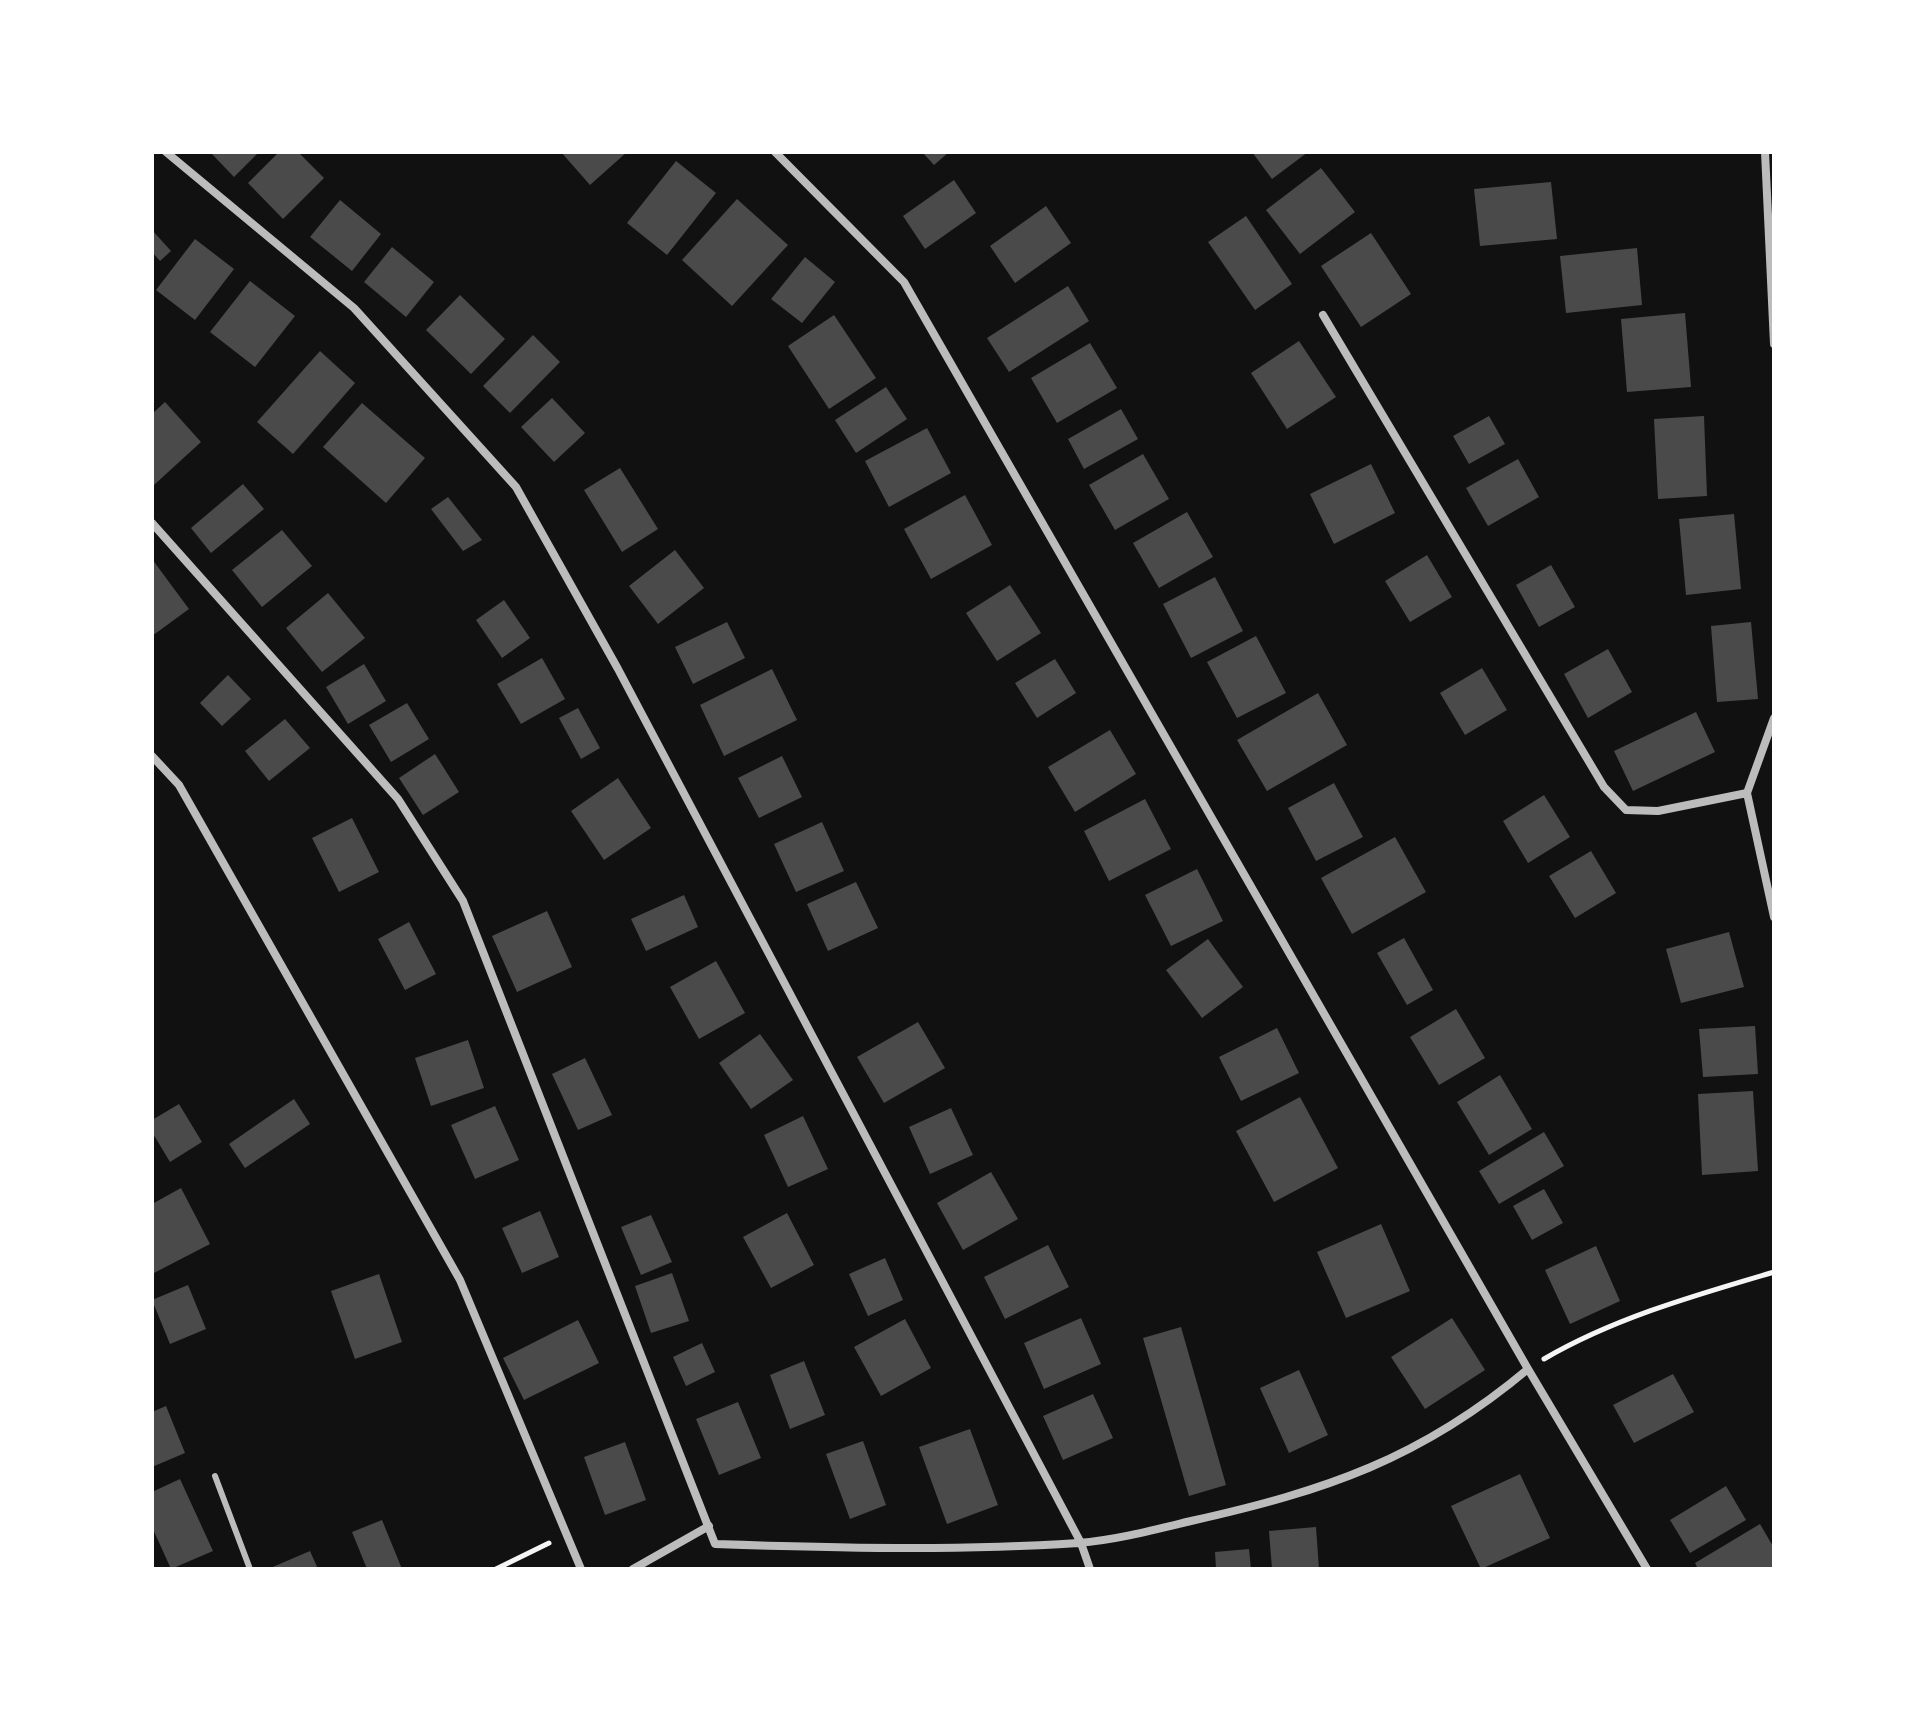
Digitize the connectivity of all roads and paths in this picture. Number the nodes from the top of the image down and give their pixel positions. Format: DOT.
graph roads {
  1 [pos="166,152"];
  2 [pos="775,152"];
  3 [pos="1765,152"];
  4 [pos="1323,315"];
  5 [pos="1774,344"];
  6 [pos="152,523"];
  7 [pos="1774,718"];
  8 [pos="152,756"];
  9 [pos="1747,793"];
  10 [pos="1774,917"];
  11 [pos="1774,1272"];
  12 [pos="1528,1369"];
  13 [pos="215,1476"];
  14 [pos="709,1526"];
  15 [pos="558,1539"];
  16 [pos="1081,1543"];
  17 [pos="250,1569"];
  18 [pos="496,1569"];
  19 [pos="581,1569"];
  20 [pos="633,1569"];
  21 [pos="1090,1569"];
  22 [pos="1647,1569"];
  1 -- 16 [label="street"];
  2 -- 12 [label="street"];
  3 -- 5 [label="street"];
  4 -- 9 [label="street"];
  6 -- 14 [label="street"];
  7 -- 9 [label="street"];
  8 -- 19 [label="street"];
  9 -- 10 [label="street"];
  11 -- 12 [label="path"];
  12 -- 16 [label="street"];
  12 -- 22 [label="street"];
  13 -- 17 [label="lane"];
  14 -- 16 [label="street"];
  14 -- 20 [label="street"];
  15 -- 18 [label="path"];
  16 -- 21 [label="street"];
}
